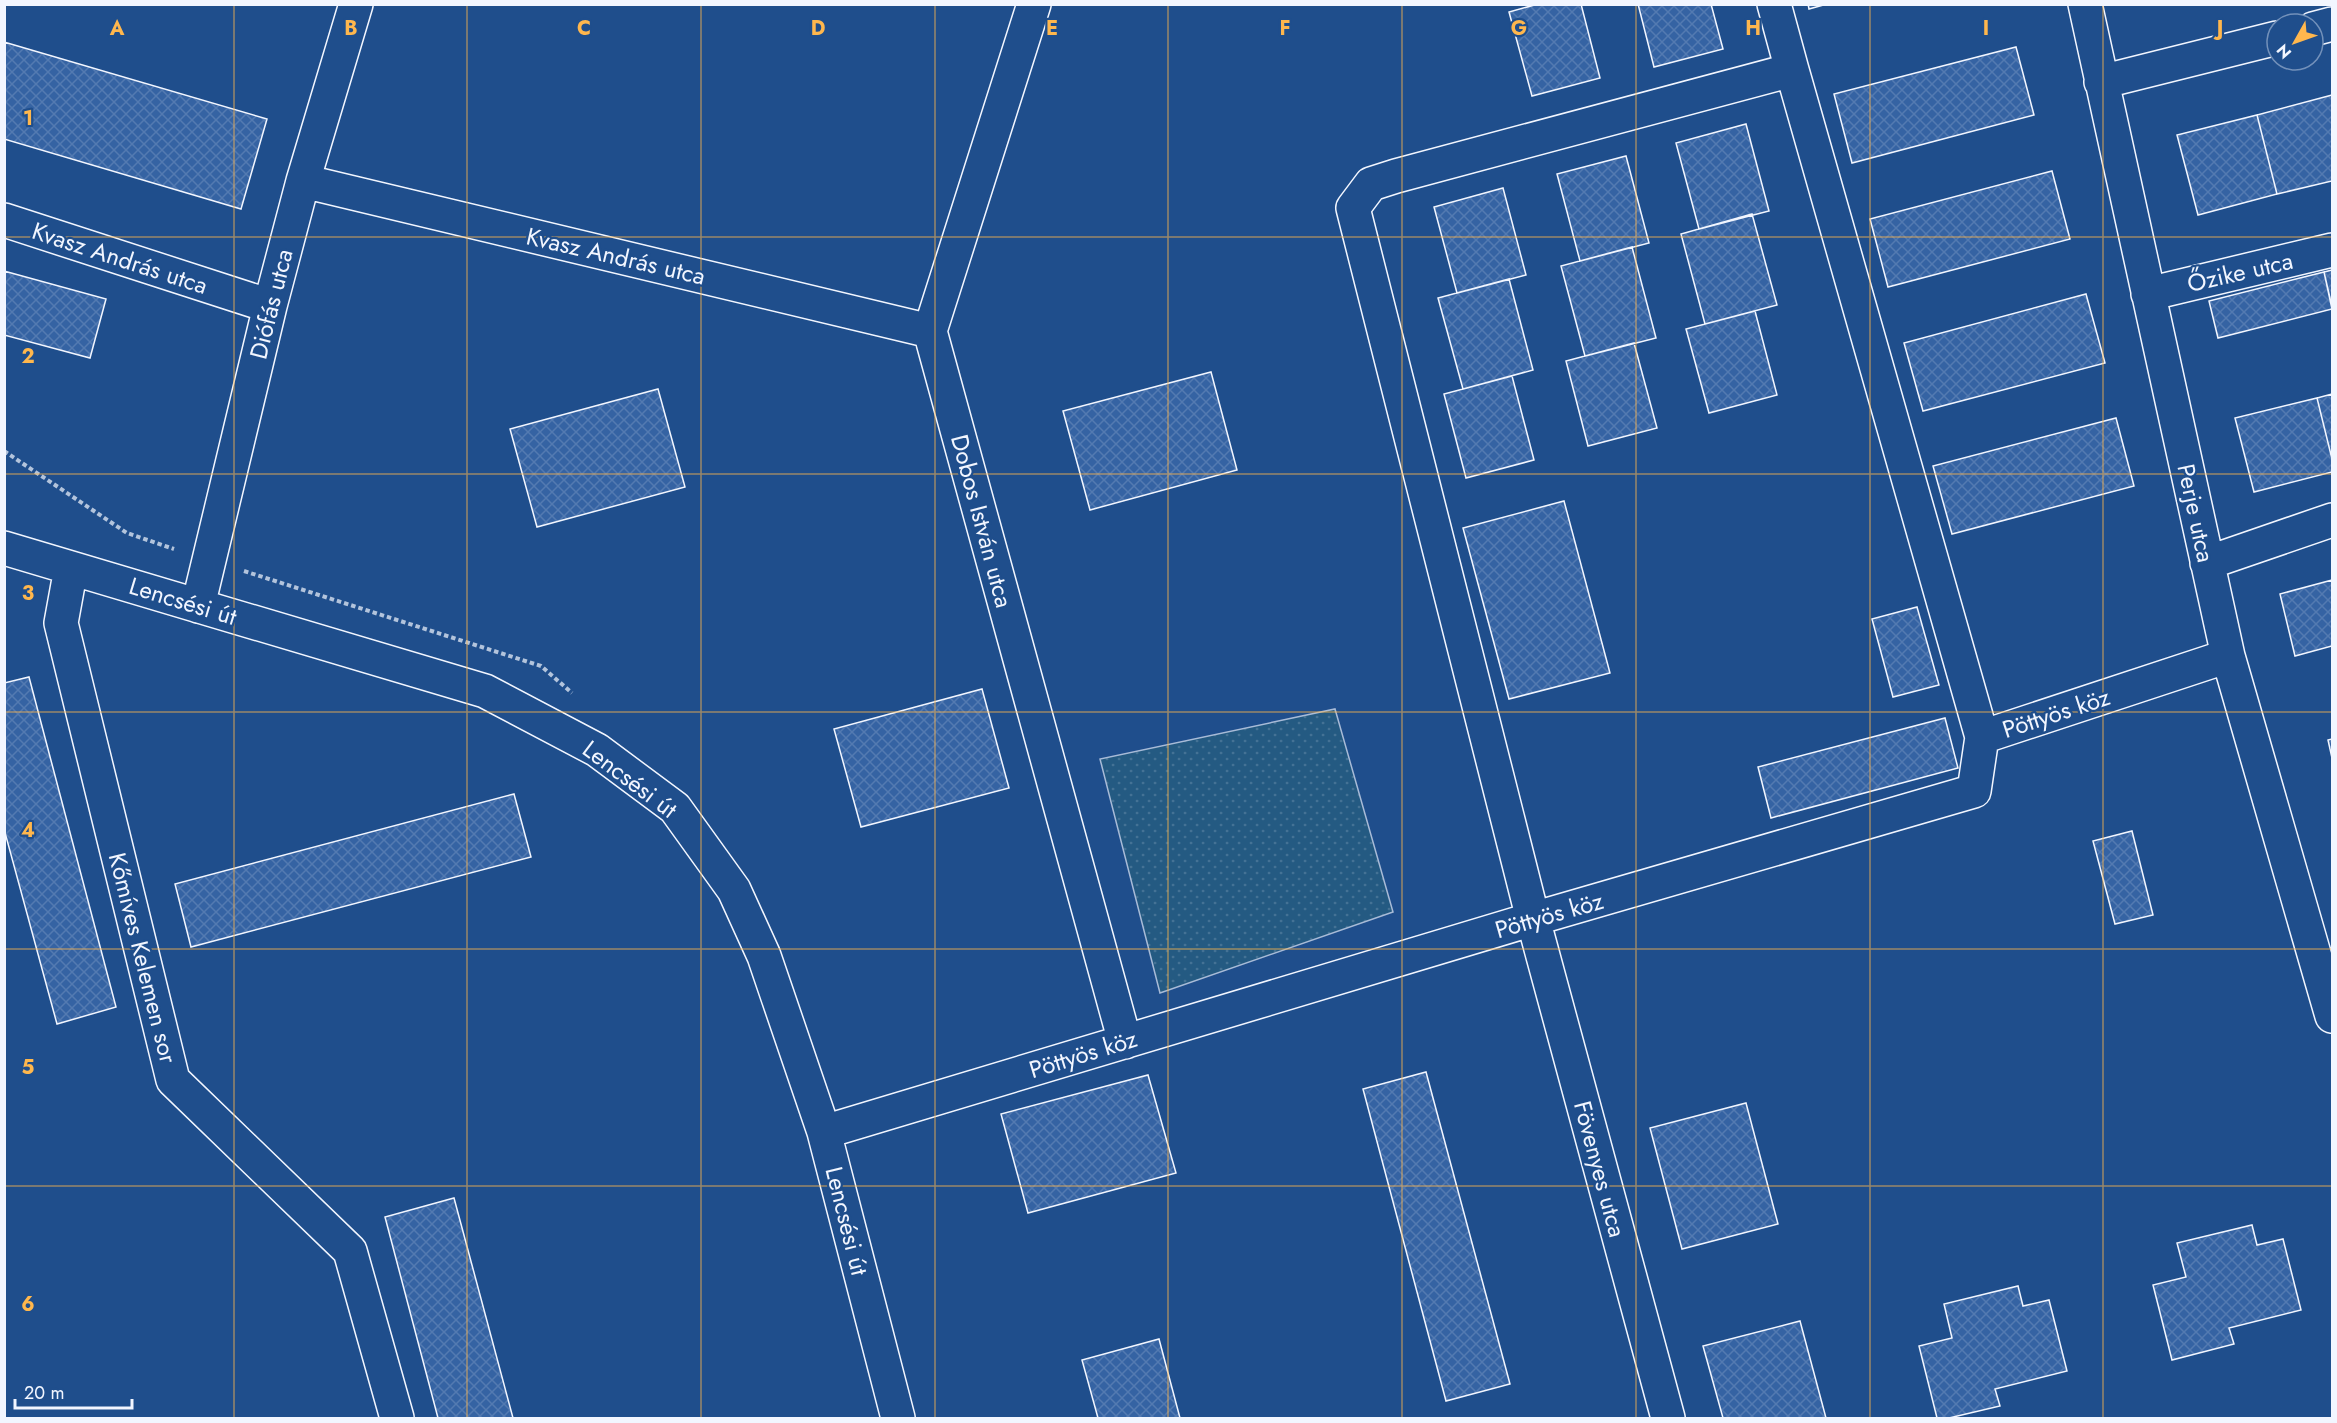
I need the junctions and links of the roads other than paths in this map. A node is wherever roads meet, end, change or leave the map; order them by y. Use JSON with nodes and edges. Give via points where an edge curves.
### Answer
{"nodes":[{"id":1,"x":356,"y":4,"type":"edge"},
{"id":2,"x":1034,"y":4,"type":"edge"},
{"id":3,"x":1774,"y":4,"type":"edge"},
{"id":4,"x":2085,"y":4,"type":"edge"},
{"id":5,"x":2265,"y":41,"type":"edge"},
{"id":6,"x":1792,"y":70,"type":"junction"},
{"id":7,"x":2102,"y":82,"type":"junction"},
{"id":8,"x":303,"y":181,"type":"junction"},
{"id":9,"x":4,"y":220,"type":"edge"},
{"id":10,"x":2332,"y":250,"type":"edge"},
{"id":11,"x":2148,"y":294,"type":"junction"},
{"id":12,"x":270,"y":306,"type":"junction"},
{"id":13,"x":930,"y":331,"type":"junction"},
{"id":14,"x":2332,"y":520,"type":"edge"},
{"id":15,"x":4,"y":548,"type":"edge"},
{"id":16,"x":2207,"y":563,"type":"junction"},
{"id":17,"x":71,"y":568,"type":"junction"},
{"id":18,"x":198,"y":606,"type":"junction"},
{"id":19,"x":2228,"y":656,"type":"junction"},
{"id":20,"x":1982,"y":737,"type":"junction"},
{"id":21,"x":1533,"y":919,"type":"junction"},
{"id":22,"x":2332,"y":1016,"type":"edge"},
{"id":23,"x":1125,"y":1041,"type":"junction"},
{"id":24,"x":824,"y":1131,"type":"junction"},
{"id":25,"x":397,"y":1419,"type":"edge"},
{"id":26,"x":898,"y":1419,"type":"edge"},
{"id":27,"x":1668,"y":1419,"type":"edge"}],
"edges":[{"from":1,"to":8,"type":"street","name":"Diófás utca"},
{"from":2,"to":13,"type":"street"},
{"from":3,"to":6,"type":"street"},
{"from":4,"to":7,"type":"street","name":"Perje utca"},
{"from":5,"to":7,"type":"street"},
{"from":6,"to":20,"type":"street"},
{"from":6,"to":21,"type":"street","name":"Fövenyes utca","via":[[1396,176],[1371,184],[1353,208]]},
{"from":7,"to":11,"type":"street","name":"Perje utca"},
{"from":8,"to":12,"type":"street","name":"Diófás utca"},
{"from":8,"to":13,"type":"street","name":"Kvasz András utca"},
{"from":9,"to":12,"type":"street","name":"Kvasz András utca"},
{"from":10,"to":11,"type":"street","name":"Őzike utca"},
{"from":11,"to":16,"type":"street","name":"Perje utca"},
{"from":12,"to":18,"type":"street","name":"Diófás utca"},
{"from":13,"to":23,"type":"street","name":"Dobos István utca"},
{"from":14,"to":16,"type":"street"},
{"from":15,"to":17,"type":"street","name":"Lencsési út"},
{"from":16,"to":19,"type":"street","name":"Perje utca"},
{"from":17,"to":18,"type":"street","name":"Lencsési út"},
{"from":17,"to":25,"type":"street","name":"Kőmíves Kelemen sor","via":[[61,623],[173,1080],[350,1251]]},
{"from":18,"to":24,"type":"street","name":"Lencsési út","via":[[485,691],[597,750],[675,808],[734,890],[756,937]]},
{"from":19,"to":20,"type":"street","name":"Pöttyös köz"},
{"from":19,"to":22,"type":"street","name":"Perje utca"},
{"from":20,"to":21,"type":"street","name":"Pöttyös köz","via":[[1974,791]]},
{"from":21,"to":23,"type":"street","name":"Pöttyös köz"},
{"from":21,"to":27,"type":"street","name":"Fövenyes utca"},
{"from":23,"to":24,"type":"street","name":"Pöttyös köz"},
{"from":24,"to":26,"type":"street","name":"Lencsési út"}]}
